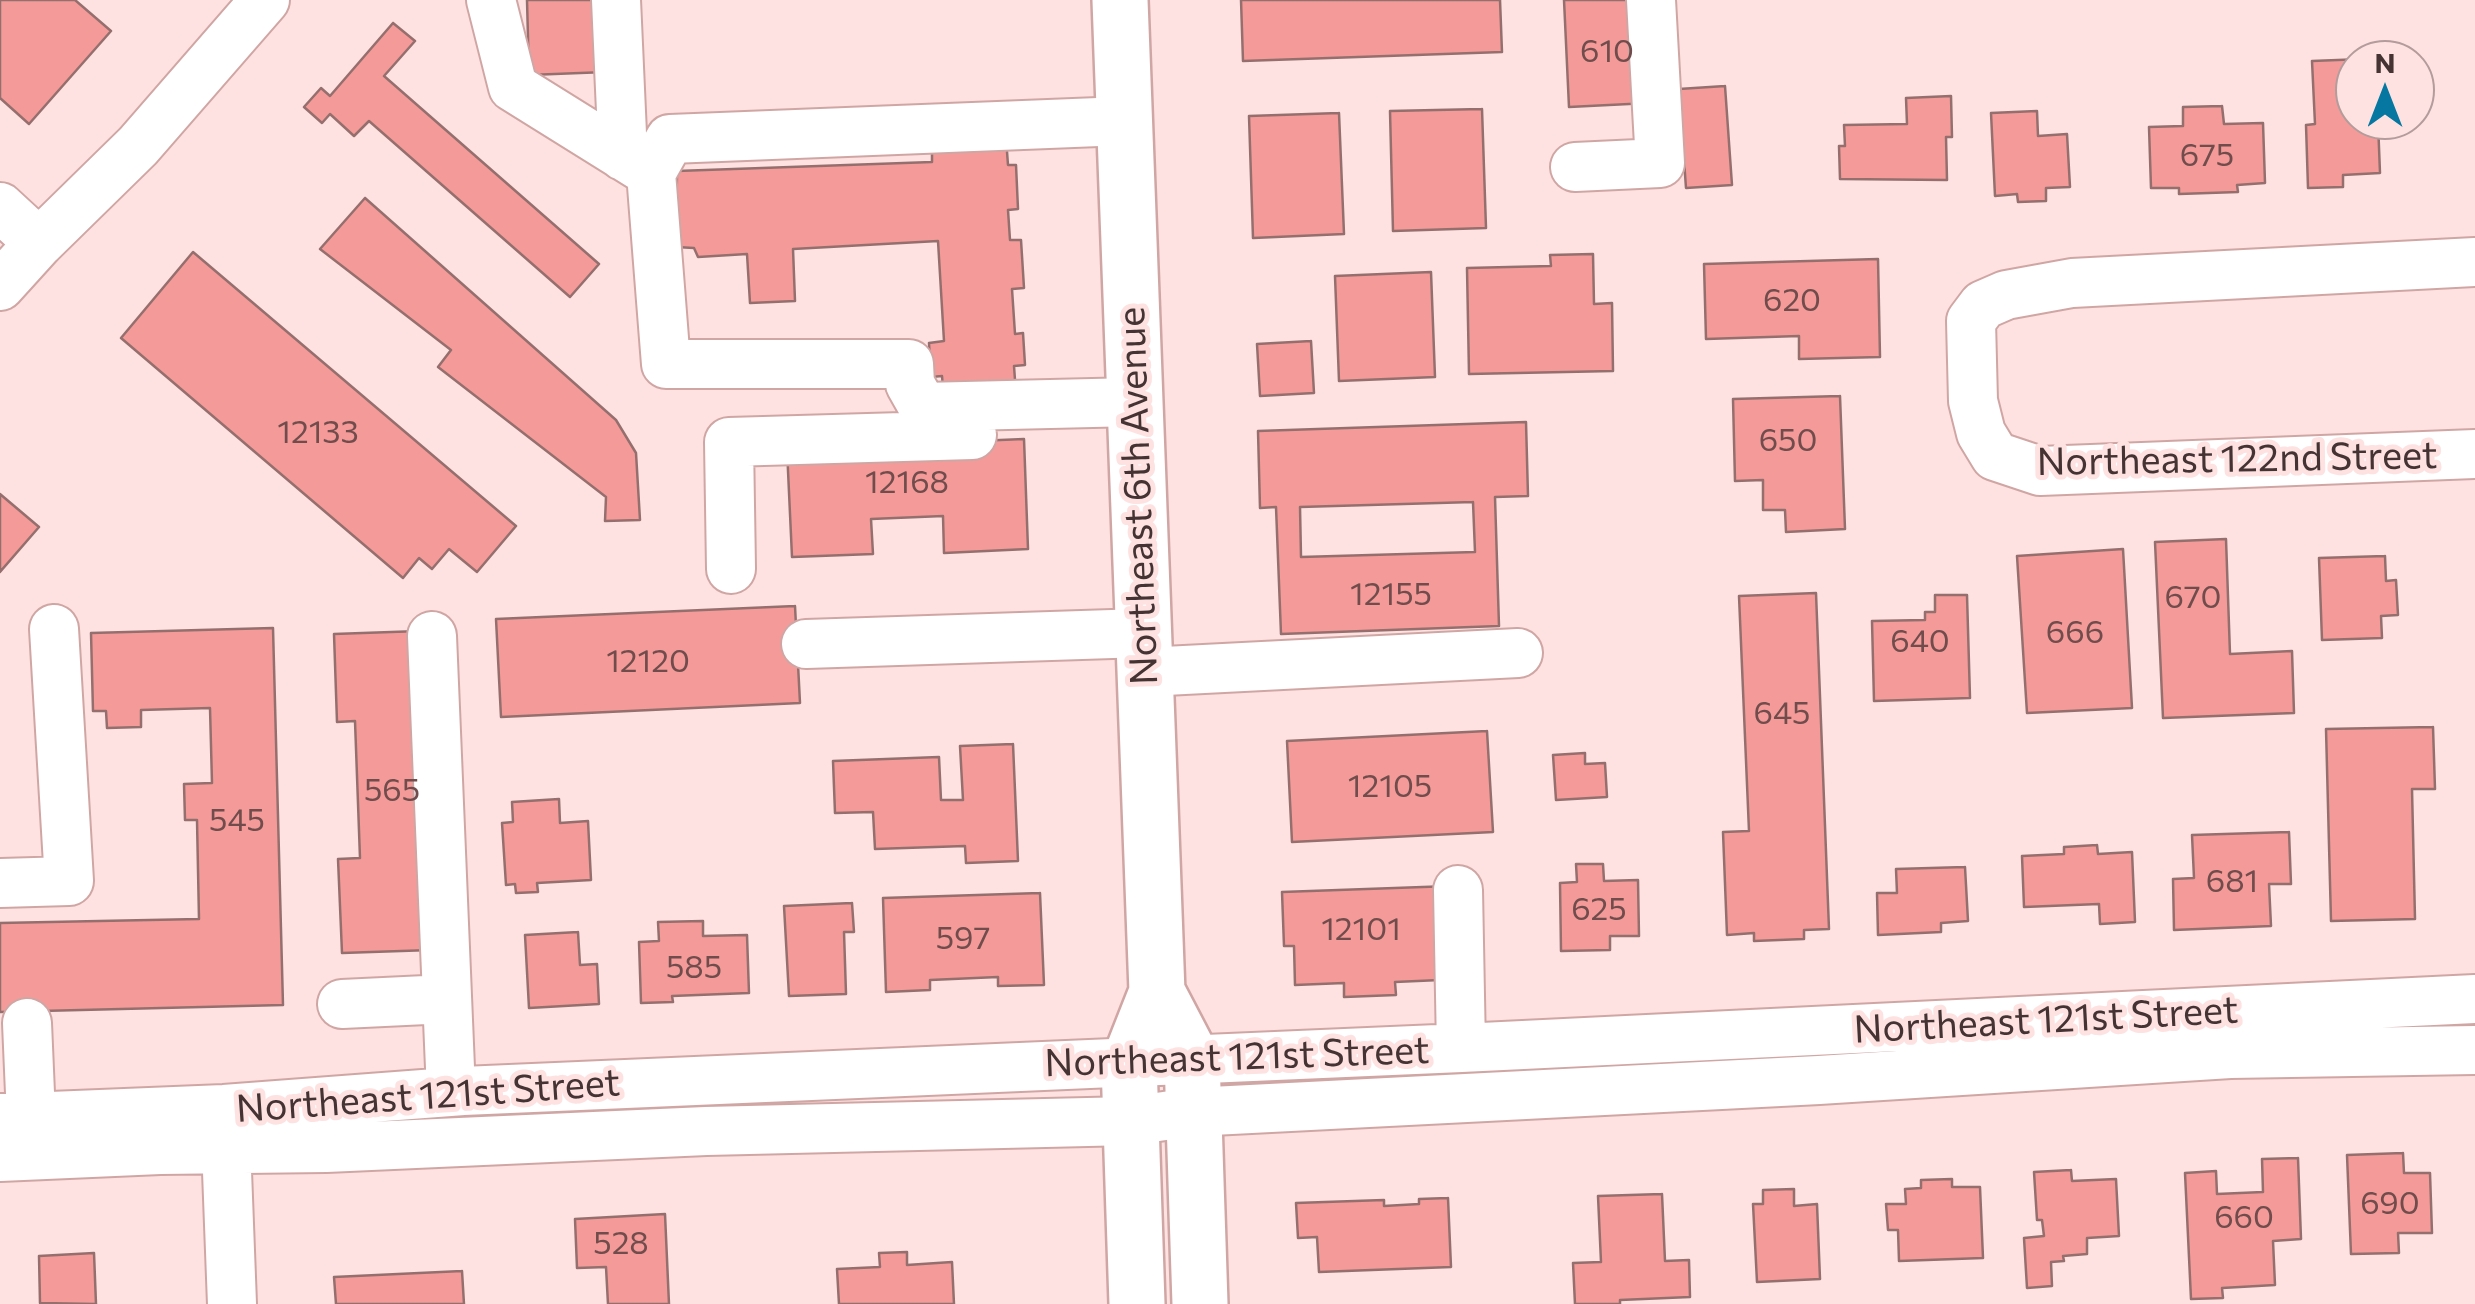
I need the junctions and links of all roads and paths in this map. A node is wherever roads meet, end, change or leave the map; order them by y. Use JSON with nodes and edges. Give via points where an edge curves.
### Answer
{"nodes":[{"id":1,"x":265,"y":0,"type":"edge"},
{"id":2,"x":491,"y":0,"type":"edge"},
{"id":3,"x":616,"y":0,"type":"edge"},
{"id":4,"x":1120,"y":0,"type":"edge"},
{"id":5,"x":1651,"y":0,"type":"edge"},
{"id":6,"x":1124,"y":122,"type":"junction"},
{"id":7,"x":637,"y":165,"type":"junction"},
{"id":8,"x":1575,"y":167,"type":"dead end"},
{"id":9,"x":0,"y":208,"type":"edge"},
{"id":10,"x":39,"y":242,"type":"junction"},
{"id":11,"x":2475,"y":262,"type":"edge"},
{"id":12,"x":0,"y":286,"type":"edge"},
{"id":13,"x":1135,"y":416,"type":"junction"},
{"id":14,"x":2475,"y":454,"type":"edge"},
{"id":15,"x":732,"y":570,"type":"dead end"},
{"id":16,"x":54,"y":629,"type":"dead end"},
{"id":17,"x":432,"y":636,"type":"dead end"},
{"id":18,"x":806,"y":644,"type":"dead end"},
{"id":19,"x":1144,"y":652,"type":"junction"},
{"id":20,"x":1518,"y":652,"type":"dead end"},
{"id":21,"x":0,"y":884,"type":"edge"},
{"id":22,"x":1458,"y":890,"type":"dead end"},
{"id":23,"x":1157,"y":992,"type":"junction"},
{"id":24,"x":2475,"y":999,"type":"edge"},
{"id":25,"x":446,"y":1000,"type":"junction"},
{"id":26,"x":342,"y":1004,"type":"dead end"},
{"id":27,"x":26,"y":1023,"type":"dead end"},
{"id":28,"x":1461,"y":1048,"type":"junction"},
{"id":29,"x":2475,"y":1050,"type":"edge"},
{"id":30,"x":1192,"y":1059,"type":"junction"},
{"id":31,"x":1128,"y":1062,"type":"junction"},
{"id":32,"x":450,"y":1092,"type":"junction"},
{"id":33,"x":1192,"y":1112,"type":"junction"},
{"id":34,"x":15,"y":1117,"type":"edge"},
{"id":35,"x":1130,"y":1120,"type":"junction"},
{"id":36,"x":225,"y":1129,"type":"junction"},
{"id":37,"x":0,"y":1157,"type":"edge"},
{"id":38,"x":232,"y":1304,"type":"edge"},
{"id":39,"x":1137,"y":1304,"type":"edge"},
{"id":40,"x":1200,"y":1304,"type":"edge"}],
"edges":[{"from":1,"to":10,"type":"street","via":[[138,146]]},
{"from":2,"to":7,"type":"street","via":[[513,87]]},
{"from":3,"to":7,"type":"street"},
{"from":4,"to":6,"type":"main road","name":"Northeast 6th Avenue"},
{"from":5,"to":8,"type":"street","via":[[1660,163]]},
{"from":6,"to":7,"type":"street","via":[[670,139]]},
{"from":6,"to":13,"type":"main road","name":"Northeast 6th Avenue"},
{"from":7,"to":13,"type":"street","via":[[666,364],[909,364],[910,384],[923,408]]},
{"from":9,"to":10,"type":"street"},
{"from":10,"to":12,"type":"street"},
{"from":11,"to":14,"type":"street","name":"Northeast 122nd Street","via":[[2072,283],[2006,295],[1983,305],[1971,320],[1973,401],[1981,433],[1995,456],[2040,470]]},
{"from":13,"to":15,"type":"street","via":[[729,442]]},
{"from":13,"to":19,"type":"main road","name":"Northeast 6th Avenue"},
{"from":16,"to":21,"type":"street","via":[[69,881]]},
{"from":17,"to":25,"type":"street"},
{"from":18,"to":19,"type":"street"},
{"from":19,"to":20,"type":"street"},
{"from":19,"to":23,"type":"main road","name":"Northeast 6th Avenue"},
{"from":22,"to":28,"type":"street"},
{"from":23,"to":30,"type":"main road","name":"Northeast 6th Avenue"},
{"from":23,"to":31,"type":"main road","name":"Northeast 6th Avenue"},
{"from":24,"to":28,"type":"street","name":"Northeast 121st Street"},
{"from":25,"to":26,"type":"street"},
{"from":25,"to":32,"type":"street"},
{"from":27,"to":34,"type":"street"},
{"from":28,"to":30,"type":"street","name":"Northeast 121st Street"},
{"from":29,"to":33,"type":"street","name":"Northeast 121st Street","via":[[2230,1054]]},
{"from":30,"to":31,"type":"street","name":"Northeast 121st Street"},
{"from":30,"to":33,"type":"main road","name":"Northeast 6th Avenue"},
{"from":31,"to":32,"type":"street","name":"Northeast 121st Street"},
{"from":31,"to":35,"type":"main road","name":"Northeast 6th Avenue"},
{"from":32,"to":36,"type":"street","name":"Northeast 121st Street","via":[[305,1104]]},
{"from":33,"to":35,"type":"street","name":"Northeast 121st Street"},
{"from":33,"to":40,"type":"main road","name":"Northeast 6th Avenue"},
{"from":34,"to":36,"type":"street","name":"Northeast 121st Street"},
{"from":35,"to":36,"type":"street","name":"Northeast 121st Street","via":[[326,1148]]},
{"from":35,"to":39,"type":"main road","name":"Northeast 6th Avenue"},
{"from":36,"to":37,"type":"street","name":"Northeast 121st Street"},
{"from":36,"to":38,"type":"street"}]}
